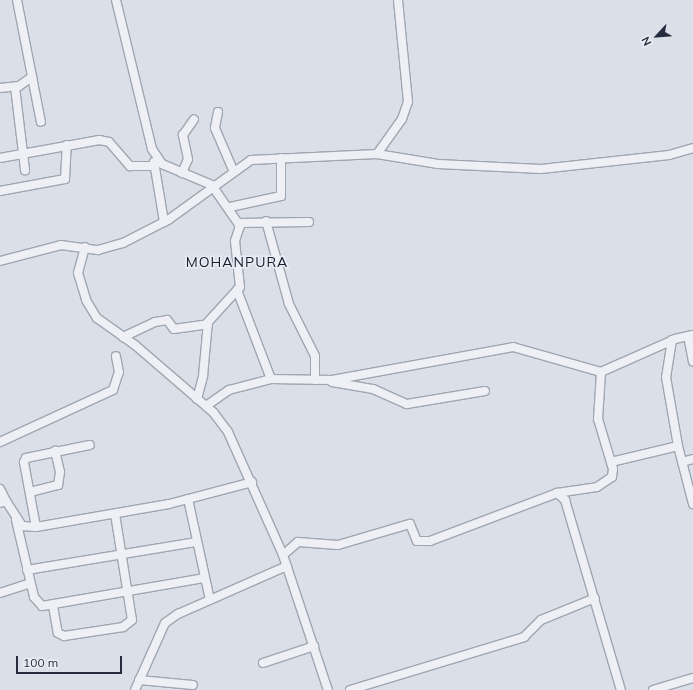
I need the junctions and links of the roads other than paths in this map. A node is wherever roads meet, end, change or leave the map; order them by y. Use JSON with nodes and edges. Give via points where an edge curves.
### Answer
{"nodes":[{"id":1,"x":17,"y":0,"type":"edge"},
{"id":2,"x":116,"y":0,"type":"edge"},
{"id":3,"x":398,"y":0,"type":"edge"},
{"id":4,"x":32,"y":77,"type":"junction"},
{"id":5,"x":0,"y":86,"type":"edge"},
{"id":6,"x":15,"y":87,"type":"junction"},
{"id":7,"x":218,"y":112,"type":"dead end"},
{"id":8,"x":194,"y":119,"type":"dead end"},
{"id":9,"x":41,"y":122,"type":"dead end"},
{"id":10,"x":67,"y":144,"type":"junction"},
{"id":11,"x":693,"y":148,"type":"edge"},
{"id":12,"x":152,"y":149,"type":"junction"},
{"id":13,"x":22,"y":152,"type":"junction"},
{"id":14,"x":377,"y":154,"type":"junction"},
{"id":15,"x":0,"y":158,"type":"edge"},
{"id":16,"x":281,"y":158,"type":"junction"},
{"id":17,"x":154,"y":166,"type":"junction"},
{"id":18,"x":25,"y":170,"type":"dead end"},
{"id":19,"x":233,"y":170,"type":"junction"},
{"id":20,"x":182,"y":172,"type":"junction"},
{"id":21,"x":213,"y":187,"type":"junction"},
{"id":22,"x":0,"y":191,"type":"edge"},
{"id":23,"x":230,"y":207,"type":"junction"},
{"id":24,"x":266,"y":221,"type":"junction"},
{"id":25,"x":164,"y":222,"type":"junction"},
{"id":26,"x":309,"y":222,"type":"dead end"},
{"id":27,"x":239,"y":223,"type":"junction"},
{"id":28,"x":85,"y":247,"type":"junction"},
{"id":29,"x":0,"y":261,"type":"edge"},
{"id":30,"x":237,"y":290,"type":"junction"},
{"id":31,"x":208,"y":324,"type":"junction"},
{"id":32,"x":691,"y":336,"type":"edge"},
{"id":33,"x":123,"y":337,"type":"junction"},
{"id":34,"x":672,"y":340,"type":"junction"},
{"id":35,"x":116,"y":356,"type":"dead end"},
{"id":36,"x":693,"y":362,"type":"edge"},
{"id":37,"x":601,"y":372,"type":"junction"},
{"id":38,"x":271,"y":379,"type":"junction"},
{"id":39,"x":319,"y":380,"type":"junction"},
{"id":40,"x":485,"y":391,"type":"dead end"},
{"id":41,"x":198,"y":399,"type":"junction"},
{"id":42,"x":206,"y":406,"type":"junction"},
{"id":43,"x":0,"y":442,"type":"edge"},
{"id":44,"x":90,"y":445,"type":"dead end"},
{"id":45,"x":678,"y":446,"type":"junction"},
{"id":46,"x":55,"y":451,"type":"junction"},
{"id":47,"x":693,"y":459,"type":"edge"},
{"id":48,"x":611,"y":462,"type":"junction"},
{"id":49,"x":682,"y":462,"type":"junction"},
{"id":50,"x":252,"y":482,"type":"junction"},
{"id":51,"x":0,"y":489,"type":"edge"},
{"id":52,"x":30,"y":492,"type":"junction"},
{"id":53,"x":557,"y":493,"type":"junction"},
{"id":54,"x":188,"y":499,"type":"junction"},
{"id":55,"x":3,"y":502,"type":"edge"},
{"id":56,"x":693,"y":504,"type":"edge"},
{"id":57,"x":115,"y":514,"type":"junction"},
{"id":58,"x":16,"y":520,"type":"junction"},
{"id":59,"x":36,"y":527,"type":"junction"},
{"id":60,"x":197,"y":542,"type":"junction"},
{"id":61,"x":121,"y":553,"type":"junction"},
{"id":62,"x":283,"y":555,"type":"junction"},
{"id":63,"x":287,"y":566,"type":"junction"},
{"id":64,"x":27,"y":570,"type":"junction"},
{"id":65,"x":204,"y":578,"type":"junction"},
{"id":66,"x":30,"y":583,"type":"junction"},
{"id":67,"x":0,"y":592,"type":"edge"},
{"id":68,"x":129,"y":592,"type":"junction"},
{"id":69,"x":595,"y":598,"type":"junction"},
{"id":70,"x":210,"y":600,"type":"junction"},
{"id":71,"x":53,"y":606,"type":"junction"},
{"id":72,"x":314,"y":646,"type":"junction"},
{"id":73,"x":263,"y":663,"type":"dead end"},
{"id":74,"x":693,"y":678,"type":"edge"},
{"id":75,"x":139,"y":680,"type":"junction"},
{"id":76,"x":193,"y":685,"type":"dead end"},
{"id":77,"x":135,"y":690,"type":"edge"},
{"id":78,"x":328,"y":690,"type":"edge"},
{"id":79,"x":350,"y":690,"type":"edge"},
{"id":80,"x":621,"y":690,"type":"edge"},
{"id":81,"x":653,"y":690,"type":"edge"}],
"edges":[{"from":1,"to":4,"type":"street"},
{"from":2,"to":12,"type":"street"},
{"from":3,"to":14,"type":"street","via":[[408,102],[402,119]]},
{"from":4,"to":6,"type":"street"},
{"from":4,"to":9,"type":"street"},
{"from":5,"to":6,"type":"street"},
{"from":6,"to":13,"type":"street"},
{"from":7,"to":19,"type":"street","via":[[215,128]]},
{"from":8,"to":20,"type":"street","via":[[183,135],[188,159]]},
{"from":10,"to":13,"type":"street"},
{"from":10,"to":17,"type":"street","via":[[109,142],[130,166]]},
{"from":10,"to":22,"type":"street","via":[[65,179]]},
{"from":11,"to":14,"type":"street","via":[[670,154],[541,169],[438,164]]},
{"from":12,"to":17,"type":"street"},
{"from":12,"to":20,"type":"street","via":[[162,164]]},
{"from":13,"to":15,"type":"street"},
{"from":13,"to":18,"type":"street"},
{"from":14,"to":16,"type":"street"},
{"from":16,"to":19,"type":"street","via":[[251,160]]},
{"from":16,"to":23,"type":"street","via":[[281,196]]},
{"from":17,"to":25,"type":"street"},
{"from":19,"to":21,"type":"street"},
{"from":20,"to":21,"type":"street"},
{"from":21,"to":23,"type":"street"},
{"from":21,"to":25,"type":"street"},
{"from":23,"to":27,"type":"street"},
{"from":24,"to":26,"type":"street"},
{"from":24,"to":27,"type":"street"},
{"from":24,"to":39,"type":"street","via":[[289,304],[315,356]]},
{"from":25,"to":28,"type":"street","via":[[106,249]]},
{"from":27,"to":30,"type":"street","via":[[235,240],[240,287]]},
{"from":28,"to":29,"type":"street","via":[[61,245]]},
{"from":28,"to":33,"type":"street","via":[[78,273],[86,300],[97,318]]},
{"from":30,"to":31,"type":"street"},
{"from":30,"to":38,"type":"street","via":[[242,309]]},
{"from":31,"to":33,"type":"street","via":[[174,329],[167,320],[155,322]]},
{"from":31,"to":41,"type":"street"},
{"from":32,"to":34,"type":"street"},
{"from":32,"to":36,"type":"street"},
{"from":33,"to":41,"type":"street"},
{"from":34,"to":37,"type":"street"},
{"from":34,"to":45,"type":"street","via":[[666,377]]},
{"from":35,"to":43,"type":"street","via":[[119,372],[113,390]]},
{"from":37,"to":39,"type":"street","via":[[513,347]]},
{"from":37,"to":48,"type":"street","via":[[598,419]]},
{"from":38,"to":39,"type":"street"},
{"from":38,"to":42,"type":"street","via":[[229,390]]},
{"from":39,"to":40,"type":"street","via":[[373,389],[407,404]]},
{"from":41,"to":42,"type":"street"},
{"from":42,"to":50,"type":"street","via":[[228,432]]},
{"from":44,"to":46,"type":"street"},
{"from":45,"to":48,"type":"street"},
{"from":45,"to":49,"type":"street"},
{"from":46,"to":52,"type":"street","via":[[60,472],[58,485]]},
{"from":46,"to":52,"type":"street","via":[[26,458],[24,462]]},
{"from":47,"to":49,"type":"street"},
{"from":48,"to":53,"type":"street","via":[[612,477],[605,484]]},
{"from":49,"to":56,"type":"street"},
{"from":50,"to":54,"type":"street"},
{"from":50,"to":62,"type":"street"},
{"from":51,"to":55,"type":"street"},
{"from":52,"to":59,"type":"street"},
{"from":53,"to":62,"type":"street","via":[[430,541],[417,541],[410,524],[338,545],[298,542]]},
{"from":53,"to":69,"type":"street","via":[[565,500]]},
{"from":54,"to":57,"type":"street"},
{"from":54,"to":60,"type":"street"},
{"from":55,"to":58,"type":"street"},
{"from":57,"to":59,"type":"street"},
{"from":57,"to":61,"type":"street"},
{"from":58,"to":59,"type":"street","via":[[22,526]]},
{"from":58,"to":64,"type":"street"},
{"from":60,"to":61,"type":"street"},
{"from":60,"to":65,"type":"street"},
{"from":61,"to":64,"type":"street"},
{"from":61,"to":68,"type":"street"},
{"from":62,"to":63,"type":"street"},
{"from":63,"to":70,"type":"street"},
{"from":63,"to":72,"type":"street"},
{"from":64,"to":66,"type":"street"},
{"from":65,"to":68,"type":"street"},
{"from":65,"to":70,"type":"street"},
{"from":66,"to":67,"type":"street"},
{"from":66,"to":71,"type":"street","via":[[38,602]]},
{"from":68,"to":71,"type":"street"},
{"from":68,"to":71,"type":"street","via":[[132,620],[123,627],[64,636],[58,633]]},
{"from":69,"to":79,"type":"street","via":[[540,620],[524,637]]},
{"from":69,"to":80,"type":"street"},
{"from":70,"to":75,"type":"street","via":[[178,614],[165,623]]},
{"from":72,"to":73,"type":"street"},
{"from":72,"to":78,"type":"street"},
{"from":74,"to":81,"type":"street"},
{"from":75,"to":76,"type":"street"},
{"from":75,"to":77,"type":"street"}]}
